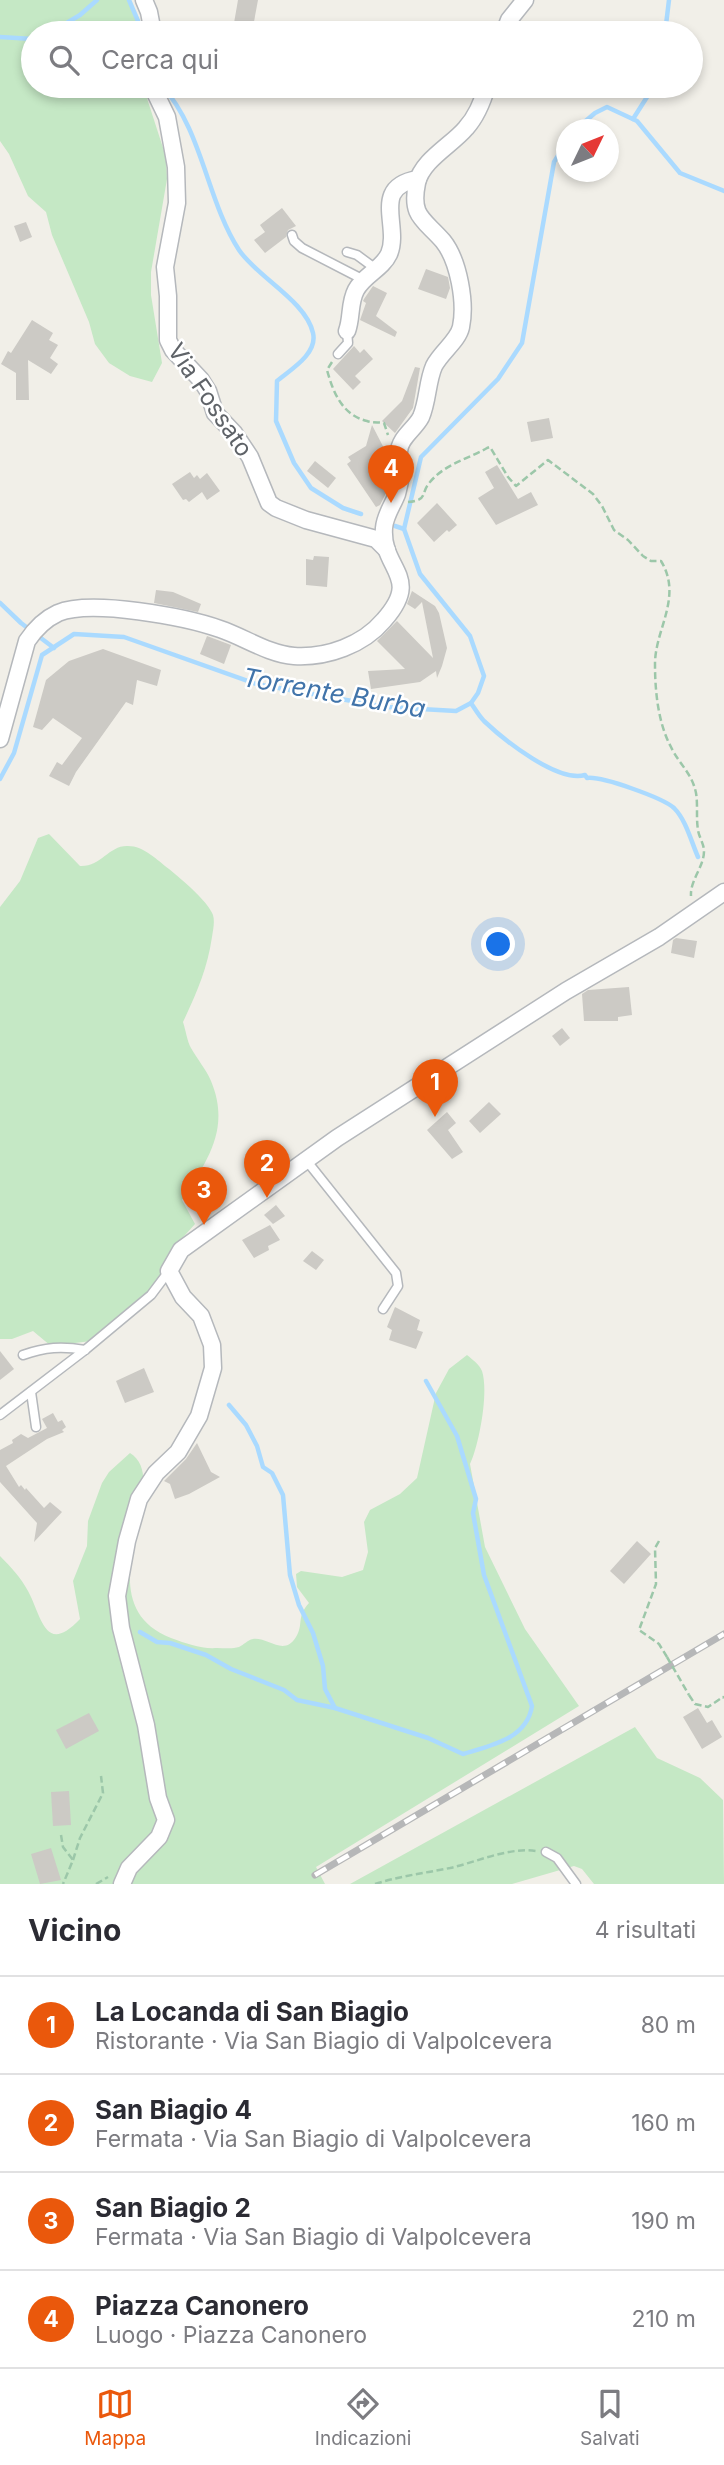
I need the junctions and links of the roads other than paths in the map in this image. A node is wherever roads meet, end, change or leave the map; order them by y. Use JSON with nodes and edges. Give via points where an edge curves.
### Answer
{"nodes":[{"id":1,"x":144,"y":0,"type":"edge"},
{"id":2,"x":525,"y":0,"type":"edge"},
{"id":3,"x":151,"y":21,"type":"edge"},
{"id":4,"x":509,"y":21,"type":"edge"},
{"id":5,"x":158,"y":98,"type":"edge"},
{"id":6,"x":481,"y":98,"type":"edge"},
{"id":7,"x":418,"y":180,"type":"junction"},
{"id":8,"x":292,"y":236,"type":"dead end"},
{"id":9,"x":346,"y":252,"type":"dead end"},
{"id":10,"x":370,"y":275,"type":"junction"},
{"id":11,"x":351,"y":330,"type":"joint"},
{"id":12,"x":338,"y":354,"type":"road end"},
{"id":13,"x":388,"y":553,"type":"junction"},
{"id":14,"x":0,"y":739,"type":"edge"},
{"id":15,"x":724,"y":892,"type":"edge"},
{"id":16,"x":306,"y":1160,"type":"junction"},
{"id":17,"x":169,"y":1271,"type":"junction"},
{"id":18,"x":383,"y":1308,"type":"dead end"},
{"id":19,"x":85,"y":1350,"type":"junction"},
{"id":20,"x":23,"y":1355,"type":"dead end"},
{"id":21,"x":31,"y":1392,"type":"junction"},
{"id":22,"x":0,"y":1415,"type":"edge"},
{"id":23,"x":36,"y":1427,"type":"dead end"},
{"id":24,"x":546,"y":1852,"type":"road end"},
{"id":25,"x":122,"y":1884,"type":"edge"},
{"id":26,"x":576,"y":1884,"type":"edge"}],
"edges":[{"from":1,"to":3,"type":"street"},
{"from":2,"to":4,"type":"street"},
{"from":5,"to":13,"type":"street","name":"Via Fossato","via":[[167,117],[176,167],[177,203],[165,267],[168,340],[173,350],[201,380],[215,413],[250,457],[269,503],[306,520],[376,539]]},
{"from":6,"to":7,"type":"street","via":[[468,127]]},
{"from":7,"to":10,"type":"street","via":[[399,186],[390,197],[390,252]]},
{"from":7,"to":13,"type":"street","via":[[415,202],[421,221],[444,243],[457,268],[461,330],[440,354],[420,418],[401,443],[402,472],[384,528]]},
{"from":8,"to":10,"type":"lane","via":[[302,248]]},
{"from":9,"to":10,"type":"lane","via":[[357,255]]},
{"from":10,"to":11,"type":"street","via":[[356,289],[350,308]]},
{"from":11,"to":12,"type":"lane","via":[[348,343]]},
{"from":13,"to":14,"type":"street","via":[[402,584],[401,597],[373,632],[328,653],[293,656],[220,629],[133,610],[59,613],[27,641]]},
{"from":15,"to":16,"type":"street"},
{"from":16,"to":17,"type":"street","via":[[181,1250]]},
{"from":16,"to":18,"type":"lane","via":[[396,1273],[398,1286]]},
{"from":17,"to":19,"type":"lane","via":[[151,1295]]},
{"from":17,"to":25,"type":"street","via":[[201,1317],[212,1345],[213,1368],[199,1416],[178,1452],[156,1473],[139,1499],[117,1596],[166,1819],[159,1837],[129,1868]]},
{"from":19,"to":20,"type":"lane","via":[[54,1347]]},
{"from":19,"to":21,"type":"lane"},
{"from":21,"to":22,"type":"lane"},
{"from":21,"to":23,"type":"lane"},
{"from":24,"to":26,"type":"lane","via":[[557,1858]]}]}
